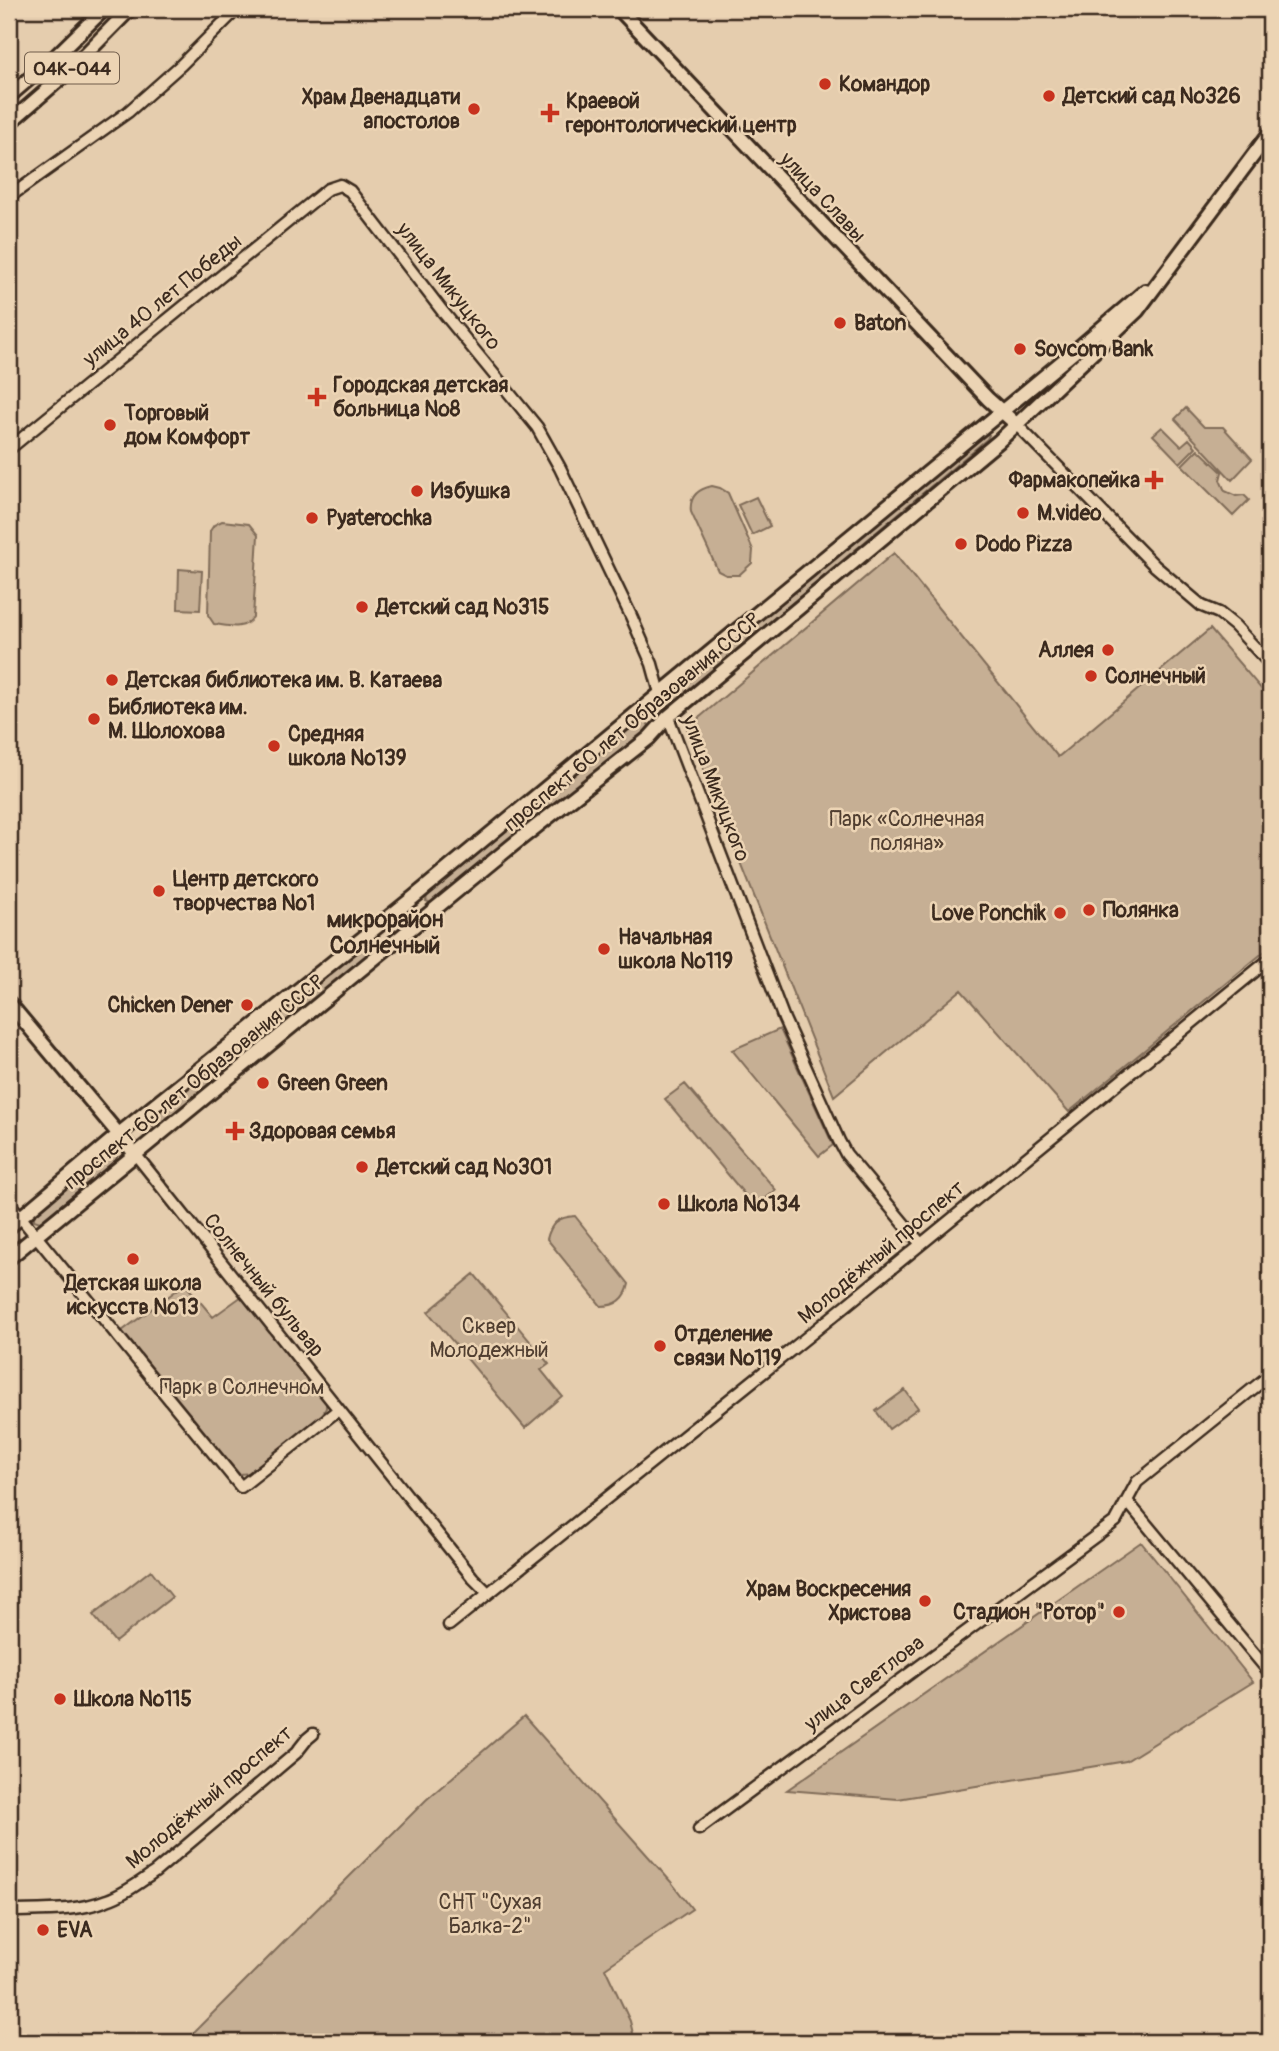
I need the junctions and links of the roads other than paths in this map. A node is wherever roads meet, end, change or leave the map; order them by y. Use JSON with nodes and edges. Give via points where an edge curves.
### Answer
{"nodes":[{"id":1,"x":104,"y":9,"type":"edge"},
{"id":2,"x":130,"y":9,"type":"edge"},
{"id":3,"x":237,"y":9,"type":"edge"},
{"id":4,"x":619,"y":9,"type":"edge"},
{"id":5,"x":9,"y":96,"type":"edge"},
{"id":6,"x":9,"y":123,"type":"edge"},
{"id":7,"x":1270,"y":133,"type":"edge"},
{"id":8,"x":340,"y":185,"type":"joint"},
{"id":9,"x":9,"y":197,"type":"edge"},
{"id":10,"x":1163,"y":274,"type":"junction"},
{"id":11,"x":1001,"y":411,"type":"junction"},
{"id":12,"x":1016,"y":424,"type":"junction"},
{"id":13,"x":9,"y":449,"type":"edge"},
{"id":14,"x":1270,"y":664,"type":"edge"},
{"id":15,"x":660,"y":693,"type":"junction"},
{"id":16,"x":668,"y":717,"type":"junction"},
{"id":17,"x":414,"y":897,"type":"junction"},
{"id":18,"x":427,"y":915,"type":"junction"},
{"id":19,"x":1270,"y":959,"type":"edge"},
{"id":20,"x":9,"y":1003,"type":"edge"},
{"id":21,"x":119,"y":1134,"type":"junction"},
{"id":22,"x":136,"y":1155,"type":"junction"},
{"id":23,"x":9,"y":1203,"type":"edge"},
{"id":24,"x":20,"y":1218,"type":"junction"},
{"id":25,"x":9,"y":1227,"type":"edge"},
{"id":26,"x":36,"y":1236,"type":"junction"},
{"id":27,"x":920,"y":1243,"type":"junction"},
{"id":28,"x":9,"y":1258,"type":"edge"},
{"id":29,"x":1270,"y":1375,"type":"edge"},
{"id":30,"x":338,"y":1410,"type":"junction"},
{"id":31,"x":1127,"y":1502,"type":"junction"},
{"id":32,"x":488,"y":1593,"type":"junction"},
{"id":33,"x":449,"y":1625,"type":"dead end"},
{"id":34,"x":1270,"y":1673,"type":"edge"},
{"id":35,"x":313,"y":1734,"type":"dead end"},
{"id":36,"x":699,"y":1829,"type":"dead end"},
{"id":37,"x":9,"y":1911,"type":"edge"}],
"edges":[{"from":1,"to":5,"type":"main road","number":"04К-044"},
{"from":2,"to":6,"type":"main road","number":"04К-044"},
{"from":3,"to":9,"type":"street","via":[[128,112]]},
{"from":4,"to":11,"type":"main road","name":"улица Славы"},
{"from":7,"to":10,"type":"main road","name":"проспект 60 лет Образования СССР"},
{"from":8,"to":13,"type":"street","name":"улица 40 лет Победы","via":[[328,189]]},
{"from":8,"to":15,"type":"street","name":"улица Микуцкого","via":[[350,191],[537,427],[631,616]]},
{"from":10,"to":11,"type":"main road","name":"проспект 60 лет Образования СССР"},
{"from":10,"to":12,"type":"main road","name":"проспект 60 лет Образования СССР","via":[[1137,311]]},
{"from":11,"to":12,"type":"main road","name":"улица Славы"},
{"from":11,"to":15,"type":"main road","name":"проспект 60 лет Образования СССР"},
{"from":12,"to":14,"type":"street","via":[[1146,558],[1202,606],[1236,625]]},
{"from":12,"to":16,"type":"main road","name":"проспект 60 лет Образования СССР"},
{"from":15,"to":16,"type":"main road","name":"улица Микуцкого"},
{"from":15,"to":17,"type":"main road","name":"проспект 60 лет Образования СССР"},
{"from":16,"to":18,"type":"main road","name":"проспект 60 лет Образования СССР","via":[[649,738]]},
{"from":16,"to":27,"type":"street","name":"улица Микуцкого","via":[[784,1018],[839,1141]]},
{"from":17,"to":18,"type":"main road"},
{"from":17,"to":21,"type":"main road","name":"проспект 60 лет Образования СССР"},
{"from":18,"to":22,"type":"main road","name":"проспект 60 лет Образования СССР"},
{"from":19,"to":27,"type":"street","name":"Молодёжный проспект"},
{"from":20,"to":21,"type":"main road","name":"Солнечный бульвар"},
{"from":21,"to":22,"type":"main road","name":"Солнечный бульвар"},
{"from":21,"to":24,"type":"main road","name":"проспект 60 лет Образования СССР"},
{"from":22,"to":26,"type":"main road","name":"проспект 60 лет Образования СССР"},
{"from":22,"to":30,"type":"street","name":"Солнечный бульвар"},
{"from":23,"to":24,"type":"street"},
{"from":24,"to":25,"type":"main road","name":"проспект 60 лет Образования СССР"},
{"from":24,"to":26,"type":"street"},
{"from":26,"to":28,"type":"main road","name":"проспект 60 лет Образования СССР"},
{"from":26,"to":30,"type":"street","via":[[241,1487]]},
{"from":27,"to":32,"type":"street","name":"Молодёжный проспект"},
{"from":29,"to":31,"type":"street","name":"улица Светлова","via":[[1137,1482]]},
{"from":30,"to":32,"type":"street","name":"Солнечный бульвар"},
{"from":31,"to":34,"type":"street"},
{"from":31,"to":36,"type":"street","name":"улица Светлова","via":[[1116,1521]]},
{"from":32,"to":33,"type":"street","name":"Молодёжный проспект"},
{"from":35,"to":37,"type":"street","name":"Молодёжный проспект","via":[[276,1770],[130,1889],[92,1905]]}]}
